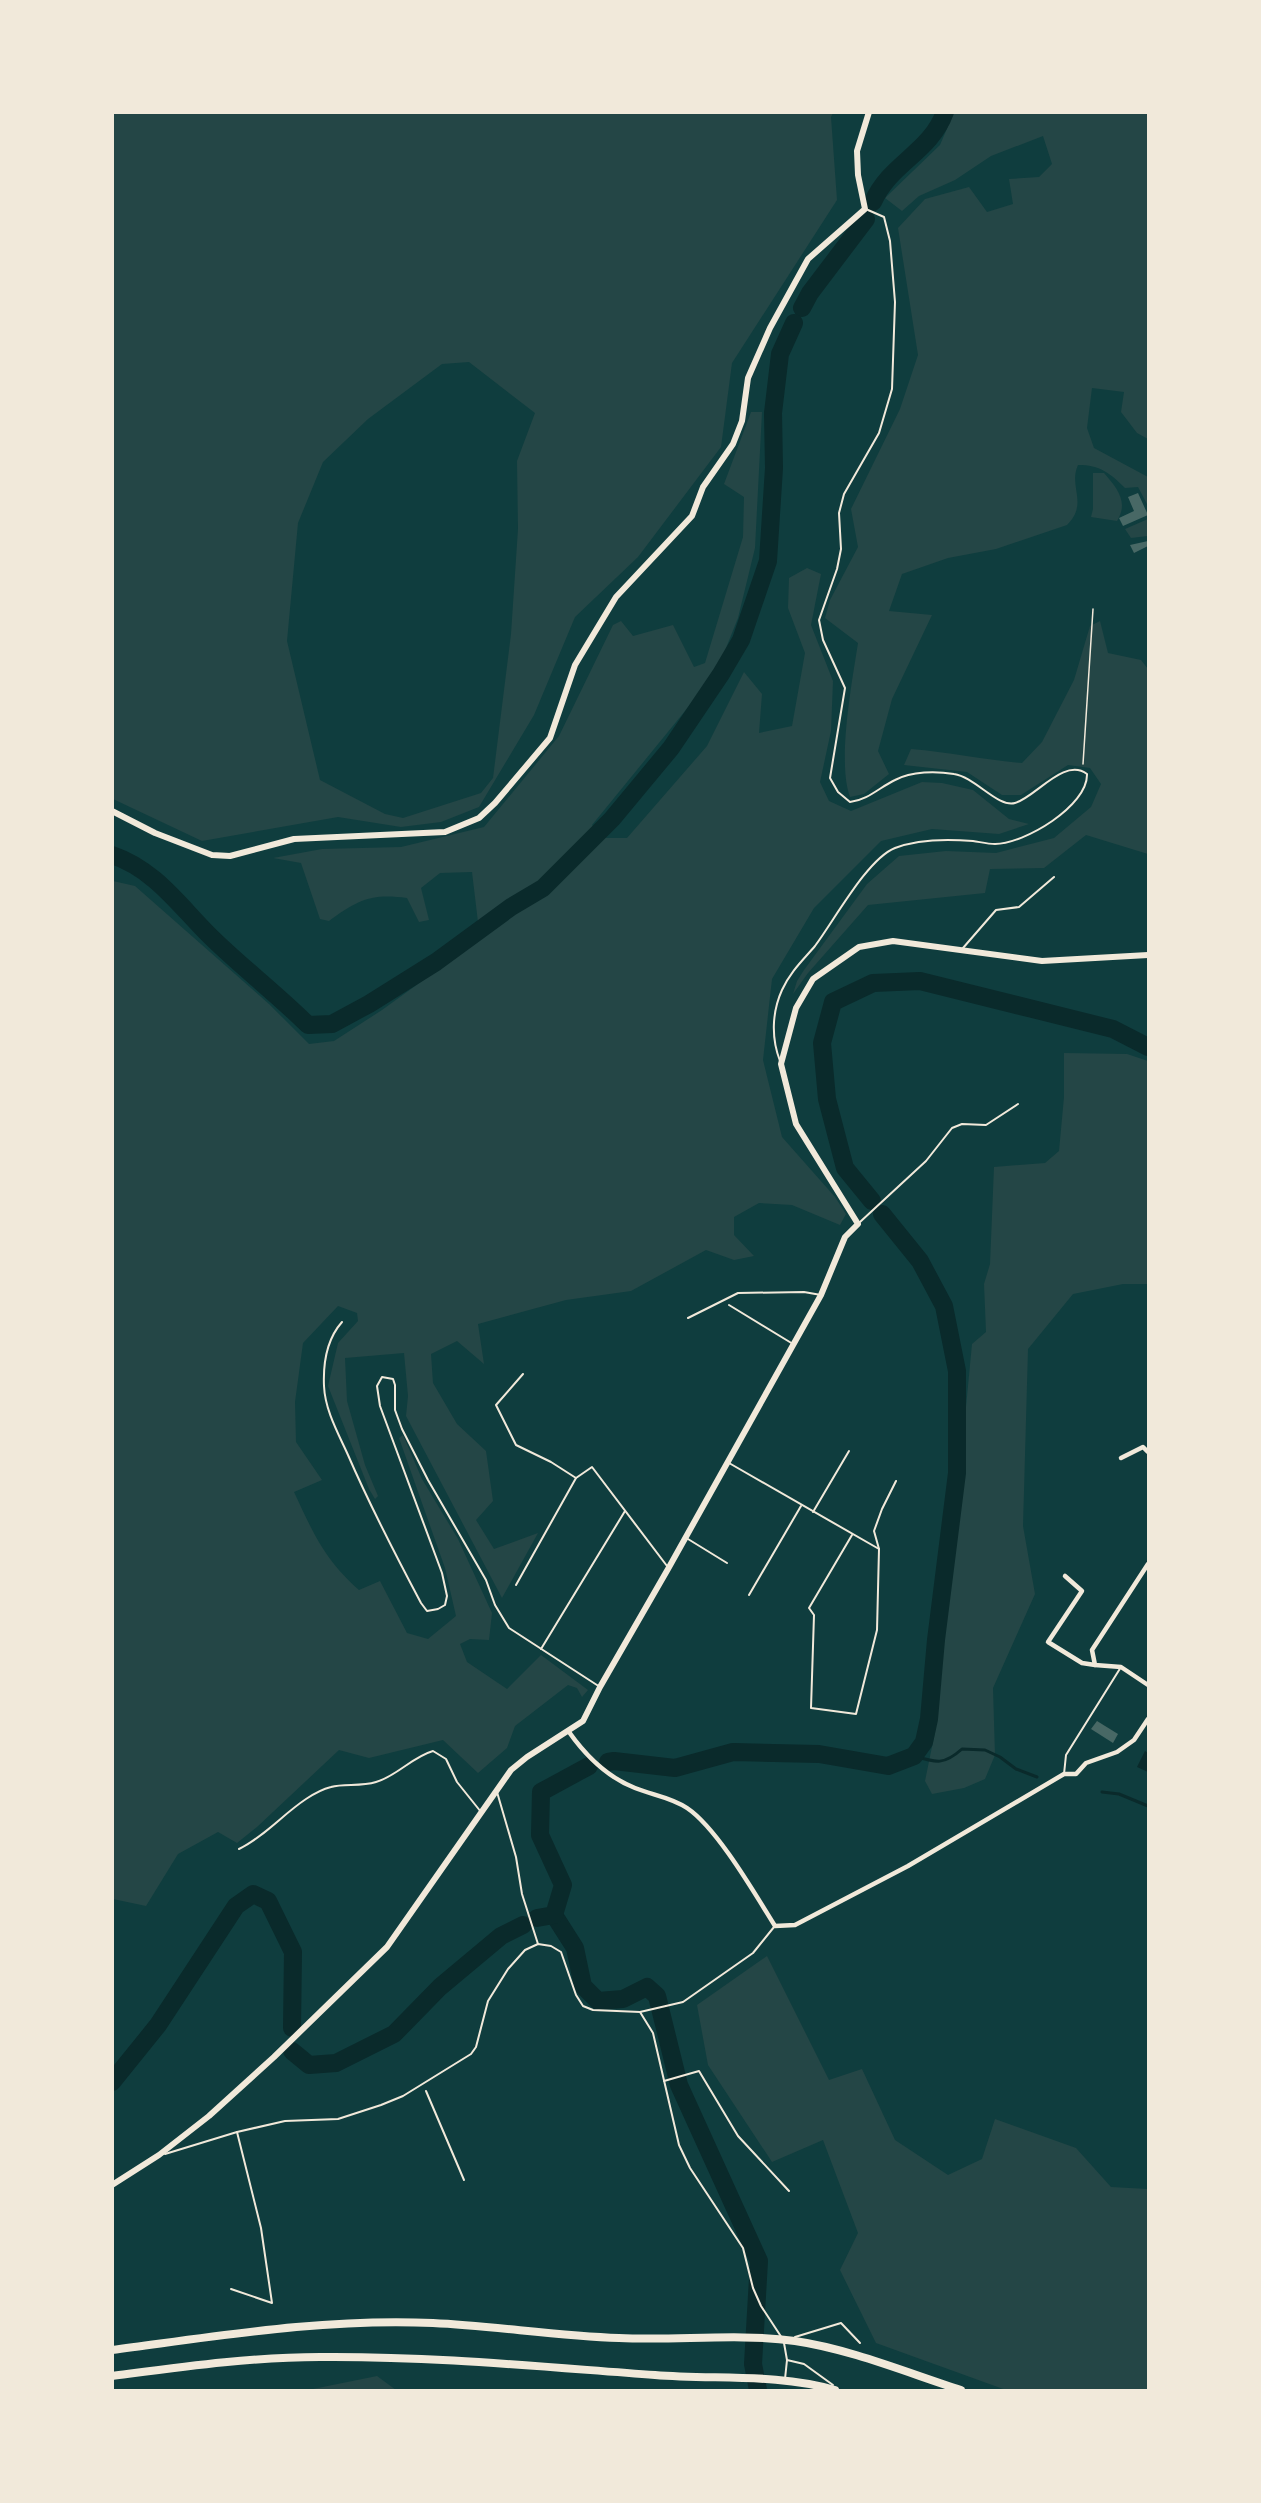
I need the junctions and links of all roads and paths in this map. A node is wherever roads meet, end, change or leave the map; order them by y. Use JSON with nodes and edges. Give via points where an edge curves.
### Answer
{"nodes":[{"id":1,"x":869,"y":112,"type":"edge"},
{"id":2,"x":865,"y":209,"type":"junction"},
{"id":3,"x":1093,"y":609,"type":"dead end"},
{"id":4,"x":1083,"y":771,"type":"junction"},
{"id":5,"x":112,"y":811,"type":"edge"},
{"id":6,"x":1054,"y":878,"type":"dead end"},
{"id":7,"x":961,"y":950,"type":"junction"},
{"id":8,"x":1149,"y":955,"type":"edge"},
{"id":9,"x":781,"y":1064,"type":"junction"},
{"id":10,"x":1018,"y":1104,"type":"dead end"},
{"id":11,"x":858,"y":1224,"type":"junction"},
{"id":12,"x":821,"y":1295,"type":"junction"},
{"id":13,"x":729,"y":1305,"type":"dead end"},
{"id":14,"x":688,"y":1318,"type":"dead end"},
{"id":15,"x":342,"y":1322,"type":"dead end"},
{"id":16,"x":793,"y":1344,"type":"junction"},
{"id":17,"x":523,"y":1374,"type":"dead end"},
{"id":18,"x":849,"y":1451,"type":"dead end"},
{"id":19,"x":1149,"y":1452,"type":"edge"},
{"id":20,"x":1121,"y":1458,"type":"dead end"},
{"id":21,"x":726,"y":1462,"type":"junction"},
{"id":22,"x":576,"y":1478,"type":"junction"},
{"id":23,"x":896,"y":1481,"type":"dead end"},
{"id":24,"x":801,"y":1506,"type":"junction"},
{"id":25,"x":625,"y":1511,"type":"junction"},
{"id":26,"x":813,"y":1512,"type":"junction"},
{"id":27,"x":852,"y":1535,"type":"junction"},
{"id":28,"x":686,"y":1537,"type":"junction"},
{"id":29,"x":879,"y":1549,"type":"junction"},
{"id":30,"x":727,"y":1563,"type":"dead end"},
{"id":31,"x":1149,"y":1564,"type":"edge"},
{"id":32,"x":668,"y":1569,"type":"junction"},
{"id":33,"x":1065,"y":1576,"type":"dead end"},
{"id":34,"x":516,"y":1585,"type":"dead end"},
{"id":35,"x":749,"y":1595,"type":"dead end"},
{"id":36,"x":541,"y":1650,"type":"junction"},
{"id":37,"x":1095,"y":1665,"type":"junction"},
{"id":38,"x":1121,"y":1667,"type":"junction"},
{"id":39,"x":1149,"y":1685,"type":"edge"},
{"id":40,"x":600,"y":1687,"type":"junction"},
{"id":41,"x":1149,"y":1719,"type":"edge"},
{"id":42,"x":569,"y":1732,"type":"junction"},
{"id":43,"x":1064,"y":1774,"type":"junction"},
{"id":44,"x":496,"y":1789,"type":"junction"},
{"id":45,"x":481,"y":1812,"type":"junction"},
{"id":46,"x":239,"y":1848,"type":"dead end"},
{"id":47,"x":776,"y":1926,"type":"junction"},
{"id":48,"x":538,"y":1944,"type":"junction"},
{"id":49,"x":640,"y":2012,"type":"junction"},
{"id":50,"x":664,"y":2081,"type":"junction"},
{"id":51,"x":426,"y":2091,"type":"dead end"},
{"id":52,"x":237,"y":2132,"type":"junction"},
{"id":53,"x":159,"y":2155,"type":"junction"},
{"id":54,"x":464,"y":2180,"type":"dead end"},
{"id":55,"x":112,"y":2185,"type":"edge"},
{"id":56,"x":789,"y":2191,"type":"dead end"},
{"id":57,"x":231,"y":2289,"type":"dead end"},
{"id":58,"x":784,"y":2341,"type":"junction"},
{"id":59,"x":860,"y":2343,"type":"dead end"},
{"id":60,"x":112,"y":2350,"type":"edge"},
{"id":61,"x":786,"y":2360,"type":"junction"},
{"id":62,"x":112,"y":2376,"type":"edge"},
{"id":63,"x":784,"y":2382,"type":"dead end"},
{"id":64,"x":835,"y":2391,"type":"edge"},
{"id":65,"x":842,"y":2391,"type":"edge"},
{"id":66,"x":961,"y":2391,"type":"edge"}],
"edges":[{"from":1,"to":2,"type":"street","via":[[856,151]]},
{"from":2,"to":4,"type":"lane","via":[[884,217],[890,241],[895,302],[892,389],[879,433],[844,494],[839,513],[842,549],[819,620],[823,640],[845,688],[830,778],[850,802],[911,775],[957,774],[1001,803],[1013,804],[1065,772]]},
{"from":2,"to":5,"type":"street","via":[[808,259],[748,378],[742,421],[733,444],[703,487],[692,516],[616,597],[575,665],[550,738],[479,818],[445,832],[294,839],[230,856],[212,855]]},
{"from":3,"to":4,"type":"path"},
{"from":4,"to":9,"type":"lane","via":[[1087,780],[1075,803],[1015,841],[917,842],[882,856],[782,990],[773,1021]]},
{"from":6,"to":7,"type":"lane","via":[[1020,907],[996,910]]},
{"from":7,"to":8,"type":"street","via":[[1042,961]]},
{"from":7,"to":9,"type":"street","via":[[893,941],[859,947],[813,979],[796,1008]]},
{"from":9,"to":11,"type":"street","via":[[796,1124]]},
{"from":10,"to":11,"type":"lane","via":[[986,1125],[962,1124],[952,1128],[926,1161]]},
{"from":11,"to":12,"type":"street","via":[[844,1237]]},
{"from":12,"to":14,"type":"lane","via":[[738,1293]]},
{"from":12,"to":16,"type":"street"},
{"from":13,"to":16,"type":"lane"},
{"from":15,"to":36,"type":"lane","via":[[333,1333],[324,1363],[330,1414],[378,1522],[421,1603],[427,1611],[438,1609],[445,1605],[447,1596],[380,1406],[377,1386],[382,1377],[393,1379],[395,1410],[402,1429],[486,1580],[495,1605],[509,1628]]},
{"from":16,"to":21,"type":"street"},
{"from":17,"to":22,"type":"lane","via":[[496,1406],[516,1445]]},
{"from":18,"to":26,"type":"lane"},
{"from":19,"to":20,"type":"street","via":[[1143,1447]]},
{"from":21,"to":24,"type":"lane"},
{"from":21,"to":28,"type":"street"},
{"from":22,"to":25,"type":"lane","via":[[592,1467]]},
{"from":22,"to":34,"type":"lane"},
{"from":23,"to":29,"type":"lane","via":[[874,1531]]},
{"from":24,"to":26,"type":"lane"},
{"from":24,"to":35,"type":"lane"},
{"from":25,"to":32,"type":"lane"},
{"from":25,"to":36,"type":"lane"},
{"from":26,"to":27,"type":"lane"},
{"from":27,"to":29,"type":"lane"},
{"from":27,"to":29,"type":"lane","via":[[809,1608],[814,1615],[811,1708],[856,1714],[877,1630]]},
{"from":28,"to":30,"type":"lane"},
{"from":28,"to":32,"type":"street"},
{"from":31,"to":37,"type":"street","via":[[1092,1650]]},
{"from":32,"to":40,"type":"street"},
{"from":33,"to":37,"type":"street","via":[[1082,1591],[1048,1642],[1082,1662]]},
{"from":36,"to":40,"type":"lane"},
{"from":37,"to":38,"type":"street"},
{"from":38,"to":39,"type":"street"},
{"from":38,"to":43,"type":"lane","via":[[1066,1755]]},
{"from":40,"to":42,"type":"street","via":[[583,1721]]},
{"from":41,"to":43,"type":"street","via":[[1134,1740],[1117,1752],[1086,1763],[1077,1774]]},
{"from":42,"to":44,"type":"street","via":[[527,1757]]},
{"from":42,"to":47,"type":"street","via":[[609,1775],[689,1809],[722,1846]]},
{"from":43,"to":47,"type":"street","via":[[898,1872],[795,1925]]},
{"from":44,"to":45,"type":"street"},
{"from":44,"to":48,"type":"lane"},
{"from":45,"to":46,"type":"lane","via":[[457,1782],[446,1759],[433,1751],[377,1782],[357,1787],[331,1786],[306,1799],[256,1840]]},
{"from":45,"to":53,"type":"street","via":[[387,1947],[274,2057]]},
{"from":47,"to":49,"type":"lane","via":[[753,1953],[682,2002]]},
{"from":48,"to":49,"type":"lane","via":[[561,1952],[583,2006]]},
{"from":48,"to":52,"type":"lane","via":[[525,1950],[508,1969],[488,2001],[471,2054],[403,2096],[338,2119],[285,2121]]},
{"from":49,"to":50,"type":"lane","via":[[653,2033]]},
{"from":50,"to":56,"type":"lane","via":[[699,2071],[738,2136]]},
{"from":50,"to":58,"type":"lane","via":[[679,2145],[743,2248],[753,2288]]},
{"from":51,"to":54,"type":"lane"},
{"from":52,"to":53,"type":"lane"},
{"from":52,"to":57,"type":"lane","via":[[261,2228],[272,2303]]},
{"from":53,"to":55,"type":"street"},
{"from":58,"to":59,"type":"lane","via":[[841,2323]]},
{"from":58,"to":61,"type":"lane"},
{"from":60,"to":66,"type":"highway","via":[[326,2324],[432,2323],[618,2338],[764,2338],[832,2349]]},
{"from":61,"to":63,"type":"lane"},
{"from":61,"to":65,"type":"lane","via":[[804,2364]]},
{"from":62,"to":64,"type":"highway","via":[[317,2356],[432,2358],[663,2376],[788,2381]]}]}
